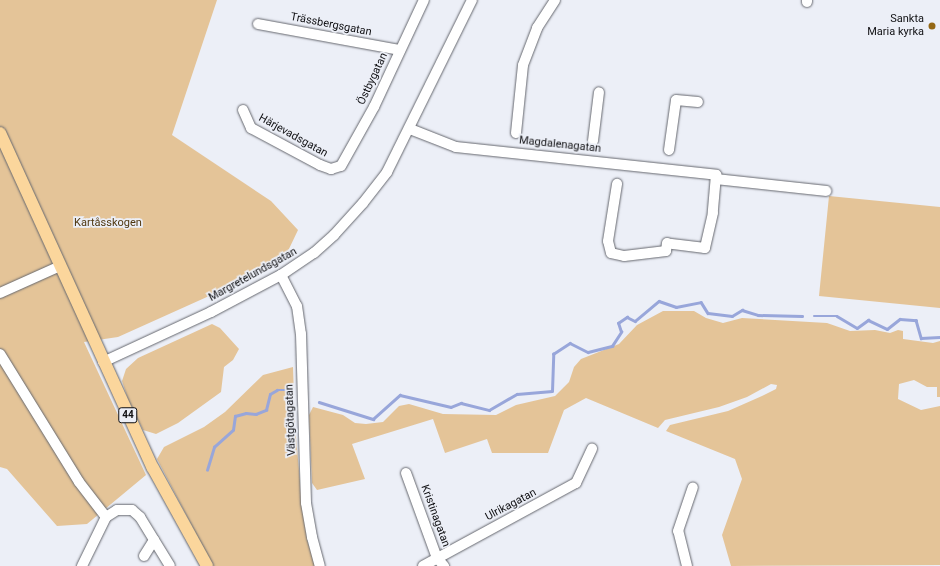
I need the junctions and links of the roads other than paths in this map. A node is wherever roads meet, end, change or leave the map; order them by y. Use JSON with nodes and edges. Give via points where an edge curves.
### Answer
{"nodes":[{"id":1,"x":424,"y":0,"type":"edge"},
{"id":2,"x":472,"y":0,"type":"edge"},
{"id":3,"x":555,"y":0,"type":"edge"},
{"id":4,"x":258,"y":24,"type":"dead end"},
{"id":5,"x":400,"y":50,"type":"junction"},
{"id":6,"x":599,"y":92,"type":"dead end"},
{"id":7,"x":698,"y":102,"type":"dead end"},
{"id":8,"x":243,"y":110,"type":"dead end"},
{"id":9,"x":410,"y":129,"type":"junction"},
{"id":10,"x":0,"y":133,"type":"edge"},
{"id":11,"x":516,"y":133,"type":"dead end"},
{"id":12,"x":593,"y":141,"type":"dead end"},
{"id":13,"x":669,"y":150,"type":"dead end"},
{"id":14,"x":341,"y":166,"type":"joint"},
{"id":15,"x":713,"y":177,"type":"junction"},
{"id":16,"x":617,"y":184,"type":"dead end"},
{"id":17,"x":826,"y":191,"type":"dead end"},
{"id":18,"x":60,"y":266,"type":"junction"},
{"id":19,"x":282,"y":275,"type":"junction"},
{"id":20,"x":0,"y":293,"type":"edge"},
{"id":21,"x":0,"y":354,"type":"edge"},
{"id":22,"x":103,"y":362,"type":"junction"},
{"id":23,"x":592,"y":449,"type":"dead end"},
{"id":24,"x":406,"y":473,"type":"dead end"},
{"id":25,"x":693,"y":487,"type":"dead end"},
{"id":26,"x":106,"y":517,"type":"junction"},
{"id":27,"x":154,"y":540,"type":"junction"},
{"id":28,"x":144,"y":556,"type":"dead end"},
{"id":29,"x":438,"y":558,"type":"junction"},
{"id":30,"x":82,"y":566,"type":"edge"},
{"id":31,"x":170,"y":566,"type":"edge"},
{"id":32,"x":207,"y":566,"type":"edge"},
{"id":33,"x":320,"y":566,"type":"edge"},
{"id":34,"x":423,"y":566,"type":"edge"},
{"id":35,"x":444,"y":566,"type":"edge"},
{"id":36,"x":687,"y":566,"type":"edge"}],
"edges":[{"from":1,"to":5,"type":"street","name":"Östbygatan"},
{"from":2,"to":9,"type":"street","name":"Margretelundsgatan"},
{"from":3,"to":11,"type":"street","via":[[537,28],[523,65]]},
{"from":4,"to":5,"type":"street","name":"Trässbergsgatan"},
{"from":5,"to":14,"type":"street","name":"Östbygatan","via":[[374,107]]},
{"from":6,"to":12,"type":"street"},
{"from":7,"to":13,"type":"street","via":[[676,100]]},
{"from":8,"to":14,"type":"street","name":"Härjevadsgatan","via":[[251,128],[320,165],[332,169]]},
{"from":9,"to":15,"type":"street","name":"Magdalenagatan","via":[[456,147]]},
{"from":9,"to":19,"type":"street","name":"Margretelundsgatan","via":[[387,172],[363,203],[314,253]]},
{"from":10,"to":18,"type":"main road","number":"44"},
{"from":15,"to":16,"type":"street","via":[[713,213],[705,248],[667,243],[666,251],[624,256],[611,253],[608,241]]},
{"from":15,"to":17,"type":"street","name":"Magdalenagatan"},
{"from":18,"to":20,"type":"street"},
{"from":18,"to":22,"type":"main road","number":"44"},
{"from":19,"to":22,"type":"street","name":"Margretelundsgatan","via":[[212,312]]},
{"from":19,"to":33,"type":"street","name":"Västgötagatan","via":[[297,306],[301,334],[306,503]]},
{"from":21,"to":26,"type":"street","via":[[79,482]]},
{"from":22,"to":32,"type":"main road","number":"44","via":[[153,468]]},
{"from":23,"to":29,"type":"street","name":"Ulrikagatan","via":[[576,483]]},
{"from":24,"to":29,"type":"street","name":"Kristinagatan"},
{"from":25,"to":36,"type":"street","via":[[678,531]]},
{"from":26,"to":27,"type":"street","via":[[117,510],[132,510],[140,517]]},
{"from":26,"to":30,"type":"street"},
{"from":27,"to":28,"type":"street"},
{"from":27,"to":31,"type":"street"},
{"from":29,"to":34,"type":"street","name":"Ulrikagatan"},
{"from":29,"to":35,"type":"street","name":"Kristinagatan"}]}
